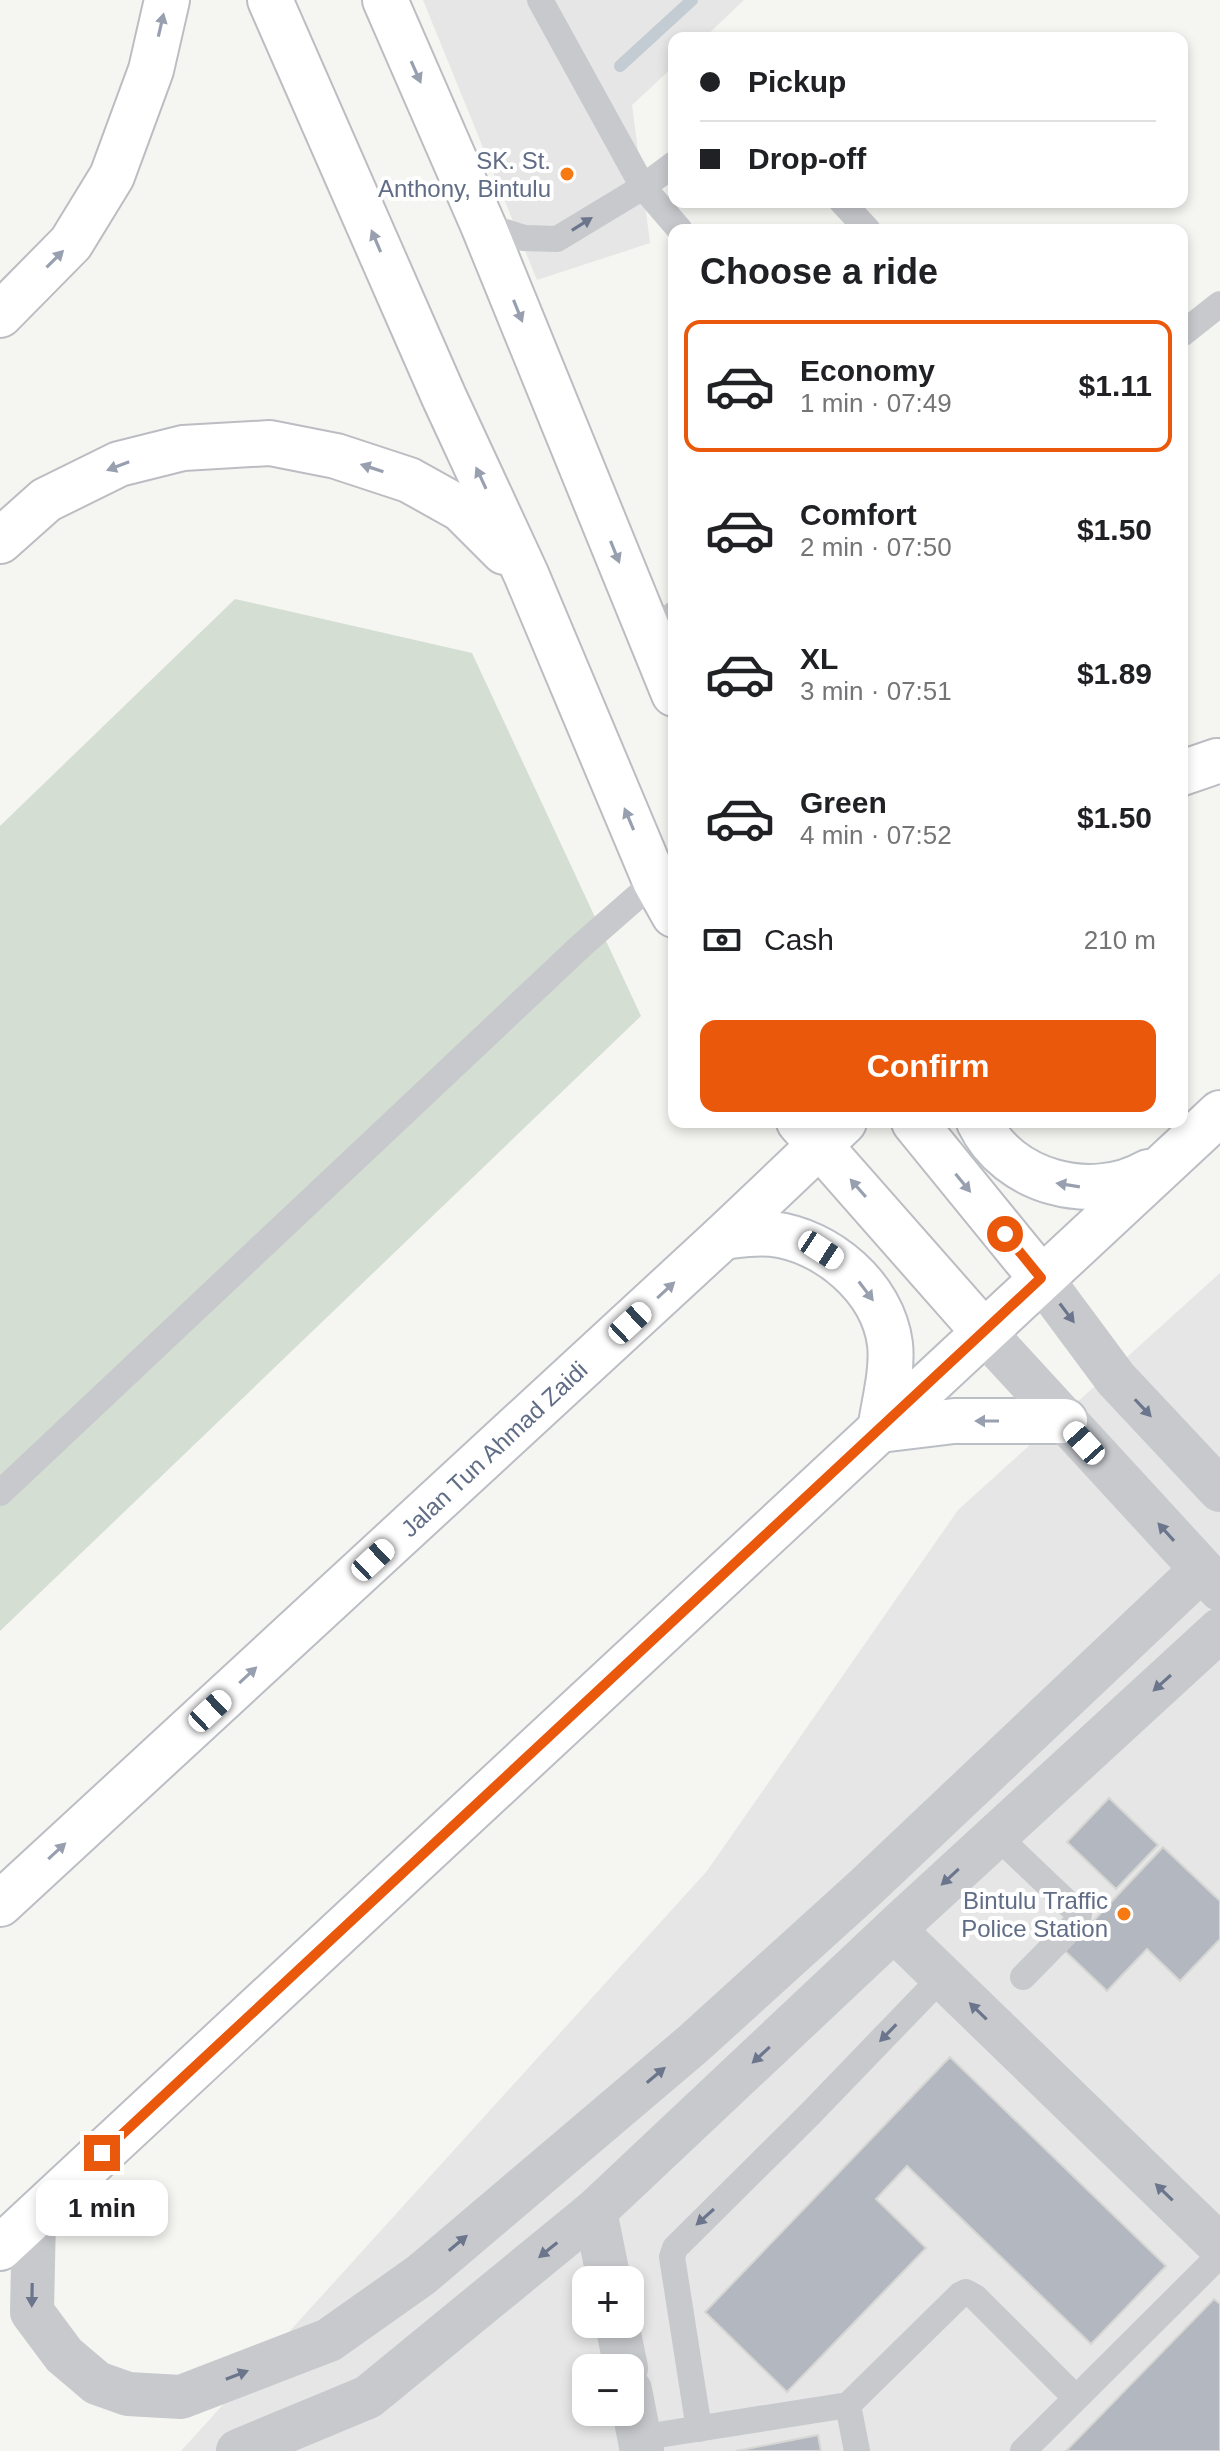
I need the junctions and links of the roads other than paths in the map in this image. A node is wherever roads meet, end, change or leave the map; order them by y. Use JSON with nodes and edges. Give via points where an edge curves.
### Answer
{"nodes":[{"id":1,"x":167,"y":0,"type":"edge"},
{"id":2,"x":270,"y":0,"type":"edge"},
{"id":3,"x":385,"y":0,"type":"edge"},
{"id":4,"x":540,"y":0,"type":"edge"},
{"id":5,"x":668,"y":168,"type":"edge"},
{"id":6,"x":643,"y":187,"type":"junction"},
{"id":7,"x":848,"y":208,"type":"edge"},
{"id":8,"x":675,"y":224,"type":"edge"},
{"id":9,"x":862,"y":224,"type":"edge"},
{"id":10,"x":483,"y":225,"type":"junction"},
{"id":11,"x":1220,"y":304,"type":"edge"},
{"id":12,"x":0,"y":315,"type":"edge"},
{"id":13,"x":1188,"y":329,"type":"edge"},
{"id":14,"x":0,"y":541,"type":"edge"},
{"id":15,"x":526,"y":574,"type":"junction"},
{"id":16,"x":667,"y":660,"type":"edge"},
{"id":17,"x":1206,"y":764,"type":"edge"},
{"id":18,"x":1188,"y":787,"type":"edge"},
{"id":19,"x":664,"y":898,"type":"edge"},
{"id":20,"x":1220,"y":1113,"type":"edge"},
{"id":21,"x":919,"y":1128,"type":"edge"},
{"id":22,"x":982,"y":1128,"type":"edge"},
{"id":23,"x":821,"y":1130,"type":"edge"},
{"id":24,"x":1168,"y":1161,"type":"junction"},
{"id":25,"x":723,"y":1237,"type":"junction"},
{"id":26,"x":1041,"y":1278,"type":"junction"},
{"id":27,"x":983,"y":1331,"type":"junction"},
{"id":28,"x":1065,"y":1421,"type":"junction"},
{"id":29,"x":880,"y":1430,"type":"junction"},
{"id":30,"x":1220,"y":1490,"type":"edge"},
{"id":31,"x":0,"y":1493,"type":"edge"},
{"id":32,"x":1210,"y":1580,"type":"edge"},
{"id":33,"x":1220,"y":1630,"type":"edge"},
{"id":34,"x":996,"y":1835,"type":"junction"},
{"id":35,"x":866,"y":1887,"type":"junction"},
{"id":36,"x":0,"y":1904,"type":"edge"},
{"id":37,"x":898,"y":1925,"type":"junction"},
{"id":38,"x":942,"y":1977,"type":"junction"},
{"id":39,"x":1023,"y":1977,"type":"dead end"},
{"id":40,"x":595,"y":2211,"type":"junction"},
{"id":41,"x":34,"y":2217,"type":"junction"},
{"id":42,"x":1219,"y":2244,"type":"edge"},
{"id":43,"x":0,"y":2248,"type":"edge"},
{"id":44,"x":606,"y":2266,"type":"edge"},
{"id":45,"x":1076,"y":2398,"type":"junction"},
{"id":46,"x":848,"y":2405,"type":"junction"},
{"id":47,"x":699,"y":2429,"type":"junction"},
{"id":48,"x":641,"y":2445,"type":"edge"},
{"id":49,"x":238,"y":2451,"type":"edge"},
{"id":50,"x":857,"y":2451,"type":"edge"},
{"id":51,"x":1023,"y":2451,"type":"edge"}],
"edges":[{"from":12,"to":1,"type":"main road","one_way":true,"via":[[71,243],[112,176],[151,70]]},
{"from":15,"to":2,"type":"main road","one_way":true},
{"from":3,"to":10,"type":"main road","one_way":true},
{"from":4,"to":6,"type":"lane"},
{"from":5,"to":6,"type":"lane"},
{"from":6,"to":8,"type":"lane"},
{"from":10,"to":6,"type":"lane","one_way":true,"via":[[524,238],[557,239]]},
{"from":7,"to":9,"type":"lane"},
{"from":10,"to":16,"type":"main road","one_way":true},
{"from":11,"to":13,"type":"lane"},
{"from":15,"to":14,"type":"main road","one_way":true,"via":[[461,509],[409,480],[336,456],[270,443],[183,448],[119,464],[46,500]]},
{"from":19,"to":15,"type":"main road","one_way":true},
{"from":17,"to":18,"type":"main road"},
{"from":19,"to":31,"type":"lane","via":[[582,945]]},
{"from":20,"to":24,"type":"main road"},
{"from":21,"to":26,"type":"main road","one_way":true},
{"from":24,"to":22,"type":"main road","one_way":true,"via":[[1132,1181],[1091,1189],[1050,1182],[1013,1162]]},
{"from":23,"to":25,"type":"main road","name":"Jalan Tun Ahmad Zaidi"},
{"from":27,"to":23,"type":"main road","one_way":true},
{"from":24,"to":26,"type":"main road"},
{"from":25,"to":29,"type":"main road","one_way":true,"via":[[774,1234],[804,1242],[835,1260],[868,1291],[883,1317],[890,1345]]},
{"from":36,"to":25,"type":"main road","name":"Jalan Tun Ahmad Zaidi","one_way":true},
{"from":26,"to":27,"type":"main road"},
{"from":26,"to":30,"type":"street","one_way":true,"via":[[1116,1379]]},
{"from":27,"to":28,"type":"street"},
{"from":27,"to":29,"type":"main road"},
{"from":28,"to":29,"type":"main road","one_way":true,"via":[[954,1421]]},
{"from":32,"to":28,"type":"street","one_way":true},
{"from":29,"to":41,"type":"main road"},
{"from":32,"to":35,"type":"street"},
{"from":33,"to":34,"type":"street","one_way":true},
{"from":34,"to":37,"type":"street","one_way":true},
{"from":34,"to":39,"type":"lane","via":[[1079,1914]]},
{"from":35,"to":37,"type":"street","via":[[891,1897]]},
{"from":41,"to":35,"type":"street","one_way":true,"via":[[32,2312],[64,2355],[97,2383],[128,2394],[181,2397],[329,2340],[421,2275],[693,2044]]},
{"from":37,"to":38,"type":"street"},
{"from":37,"to":40,"type":"street","one_way":true},
{"from":42,"to":38,"type":"street","one_way":true},
{"from":38,"to":47,"type":"lane","one_way":true,"via":[[675,2248],[672,2257]]},
{"from":40,"to":44,"type":"street"},
{"from":40,"to":49,"type":"street","one_way":true,"via":[[368,2397]]},
{"from":41,"to":43,"type":"main road"},
{"from":42,"to":45,"type":"lane"},
{"from":45,"to":46,"type":"lane","via":[[966,2292]]},
{"from":45,"to":51,"type":"lane"},
{"from":46,"to":47,"type":"lane"},
{"from":46,"to":50,"type":"lane"},
{"from":47,"to":48,"type":"lane"}]}
